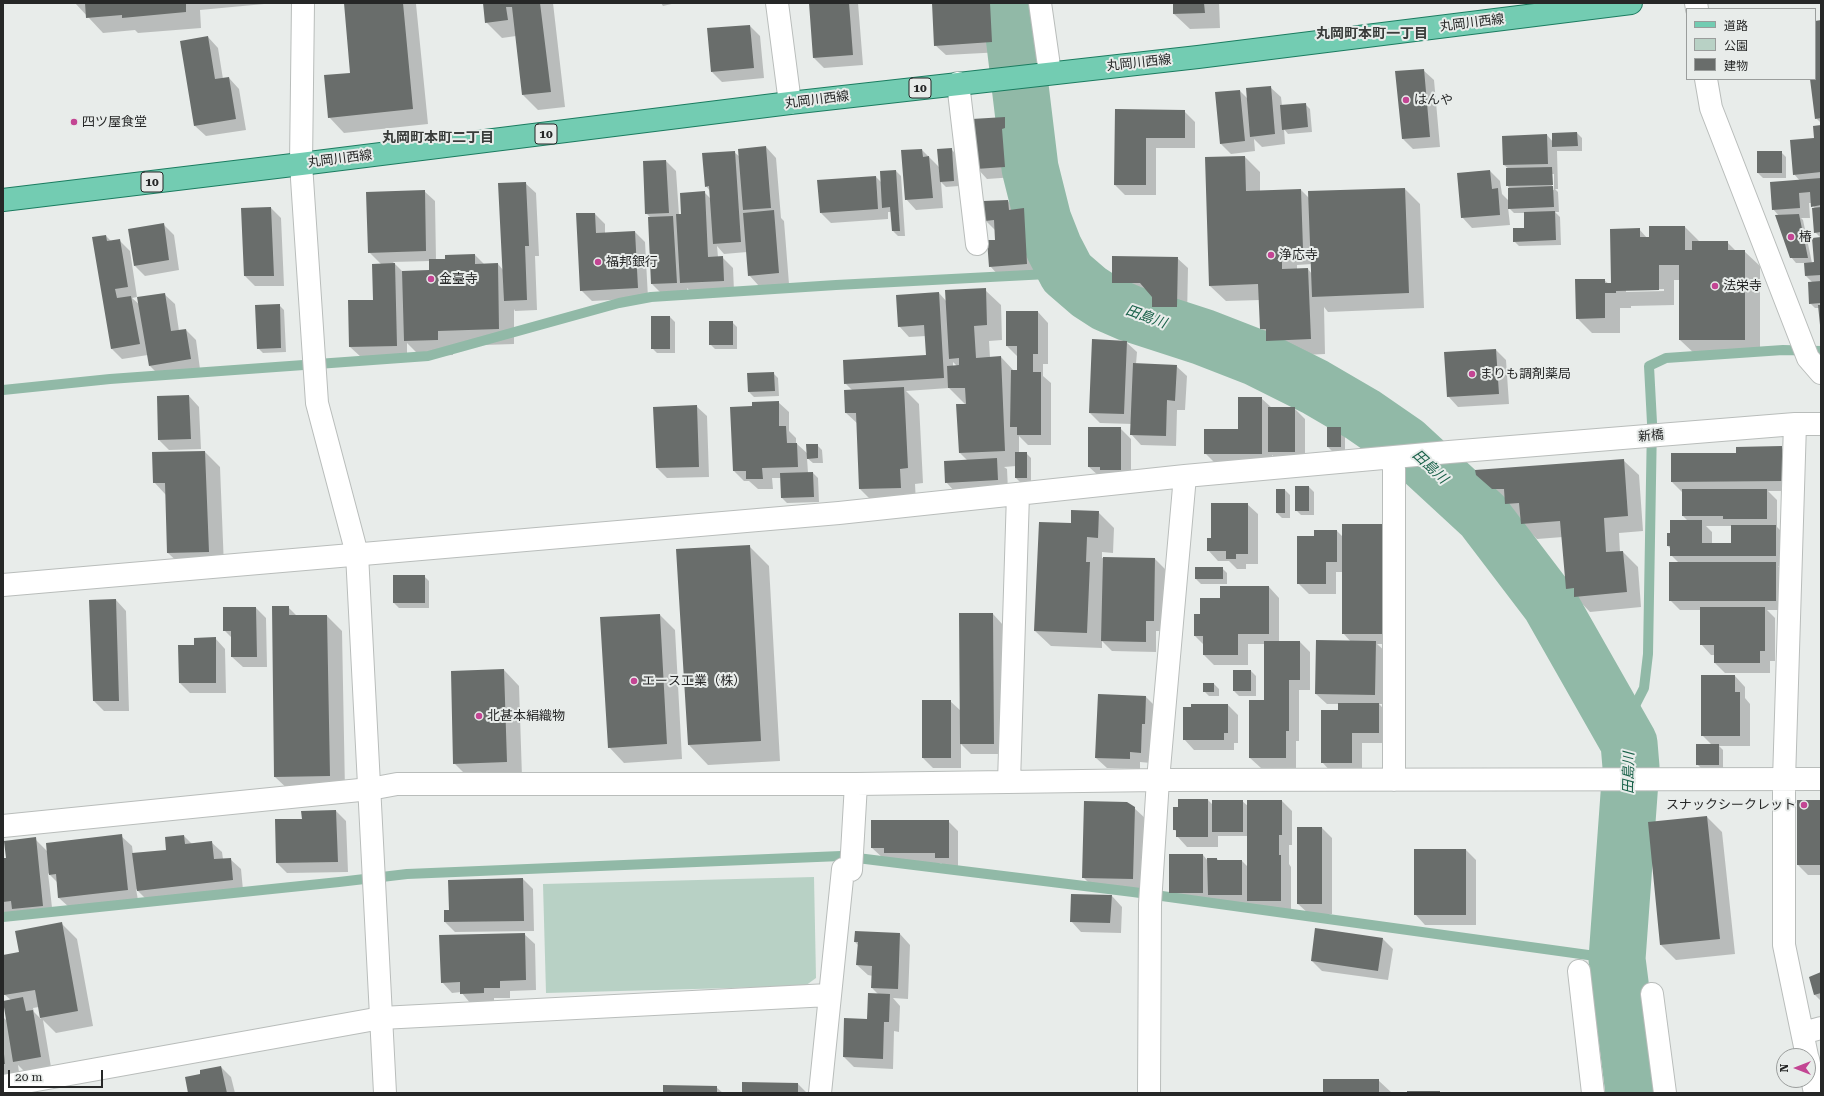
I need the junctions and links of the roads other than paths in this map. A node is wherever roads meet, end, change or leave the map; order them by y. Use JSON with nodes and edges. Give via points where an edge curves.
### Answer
{"nodes":[{"id":1,"x":303,"y":3,"type":"edge"},
{"id":2,"x":777,"y":3,"type":"edge"},
{"id":3,"x":1040,"y":3,"type":"edge"},
{"id":4,"x":1631,"y":3,"type":"edge"},
{"id":5,"x":1050,"y":73,"type":"junction"},
{"id":6,"x":1706,"y":80,"type":"edge"},
{"id":7,"x":958,"y":83,"type":"junction"},
{"id":8,"x":790,"y":103,"type":"junction"},
{"id":9,"x":301,"y":164,"type":"junction"},
{"id":10,"x":3,"y":200,"type":"edge"},
{"id":11,"x":977,"y":244,"type":"dead end"},
{"id":12,"x":1821,"y":372,"type":"edge"},
{"id":13,"x":1795,"y":424,"type":"junction"},
{"id":14,"x":1821,"y":424,"type":"edge"},
{"id":15,"x":1395,"y":458,"type":"junction"},
{"id":16,"x":1185,"y":476,"type":"junction"},
{"id":17,"x":1018,"y":494,"type":"junction"},
{"id":18,"x":357,"y":554,"type":"junction"},
{"id":19,"x":3,"y":585,"type":"edge"},
{"id":20,"x":1821,"y":779,"type":"edge"},
{"id":21,"x":1158,"y":780,"type":"junction"},
{"id":22,"x":1394,"y":780,"type":"junction"},
{"id":23,"x":1784,"y":780,"type":"junction"},
{"id":24,"x":1009,"y":782,"type":"junction"},
{"id":25,"x":856,"y":784,"type":"junction"},
{"id":26,"x":370,"y":788,"type":"junction"},
{"id":27,"x":3,"y":826,"type":"edge"},
{"id":28,"x":1579,"y":970,"type":"dead end"},
{"id":29,"x":1652,"y":994,"type":"dead end"},
{"id":30,"x":829,"y":995,"type":"junction"},
{"id":31,"x":381,"y":1018,"type":"junction"},
{"id":32,"x":1812,"y":1030,"type":"edge"},
{"id":33,"x":1809,"y":1048,"type":"edge"},
{"id":34,"x":3,"y":1086,"type":"edge"},
{"id":35,"x":384,"y":1093,"type":"edge"},
{"id":36,"x":820,"y":1093,"type":"edge"},
{"id":37,"x":1148,"y":1093,"type":"edge"},
{"id":38,"x":1593,"y":1093,"type":"edge"},
{"id":39,"x":1665,"y":1093,"type":"edge"}],
"edges":[{"from":1,"to":9,"type":"street"},
{"from":2,"to":8,"type":"street"},
{"from":3,"to":5,"type":"street"},
{"from":4,"to":5,"type":"main road","name":"丸岡川西線","number":"10"},
{"from":5,"to":7,"type":"main road","name":"丸岡川西線","number":"10"},
{"from":6,"to":12,"type":"street","via":[[1711,108],[1808,358]]},
{"from":7,"to":8,"type":"main road","name":"丸岡川西線","number":"10"},
{"from":7,"to":11,"type":"street"},
{"from":8,"to":9,"type":"main road","name":"丸岡川西線","number":"10"},
{"from":9,"to":10,"type":"main road","name":"丸岡川西線","number":"10"},
{"from":9,"to":18,"type":"street","via":[[317,403]]},
{"from":13,"to":14,"type":"street","name":"新橋"},
{"from":13,"to":15,"type":"street","name":"新橋"},
{"from":13,"to":23,"type":"street"},
{"from":15,"to":16,"type":"street","name":"新橋"},
{"from":15,"to":22,"type":"street"},
{"from":16,"to":17,"type":"street","name":"新橋"},
{"from":16,"to":21,"type":"street"},
{"from":17,"to":18,"type":"street","name":"新橋","via":[[839,513]]},
{"from":17,"to":24,"type":"street"},
{"from":18,"to":19,"type":"street","name":"新橋"},
{"from":18,"to":26,"type":"street"},
{"from":20,"to":23,"type":"street"},
{"from":21,"to":22,"type":"street"},
{"from":21,"to":24,"type":"street"},
{"from":21,"to":37,"type":"street","via":[[1150,904]]},
{"from":22,"to":23,"type":"street"},
{"from":23,"to":32,"type":"street","via":[[1784,945]]},
{"from":24,"to":25,"type":"street"},
{"from":25,"to":26,"type":"street","via":[[396,784]]},
{"from":25,"to":30,"type":"street","via":[[851,870],[843,869]]},
{"from":26,"to":27,"type":"street"},
{"from":26,"to":31,"type":"street"},
{"from":28,"to":38,"type":"street"},
{"from":29,"to":39,"type":"street"},
{"from":30,"to":31,"type":"street"},
{"from":30,"to":36,"type":"street"},
{"from":31,"to":34,"type":"street"},
{"from":31,"to":35,"type":"street"},
{"from":32,"to":33,"type":"street"}]}
